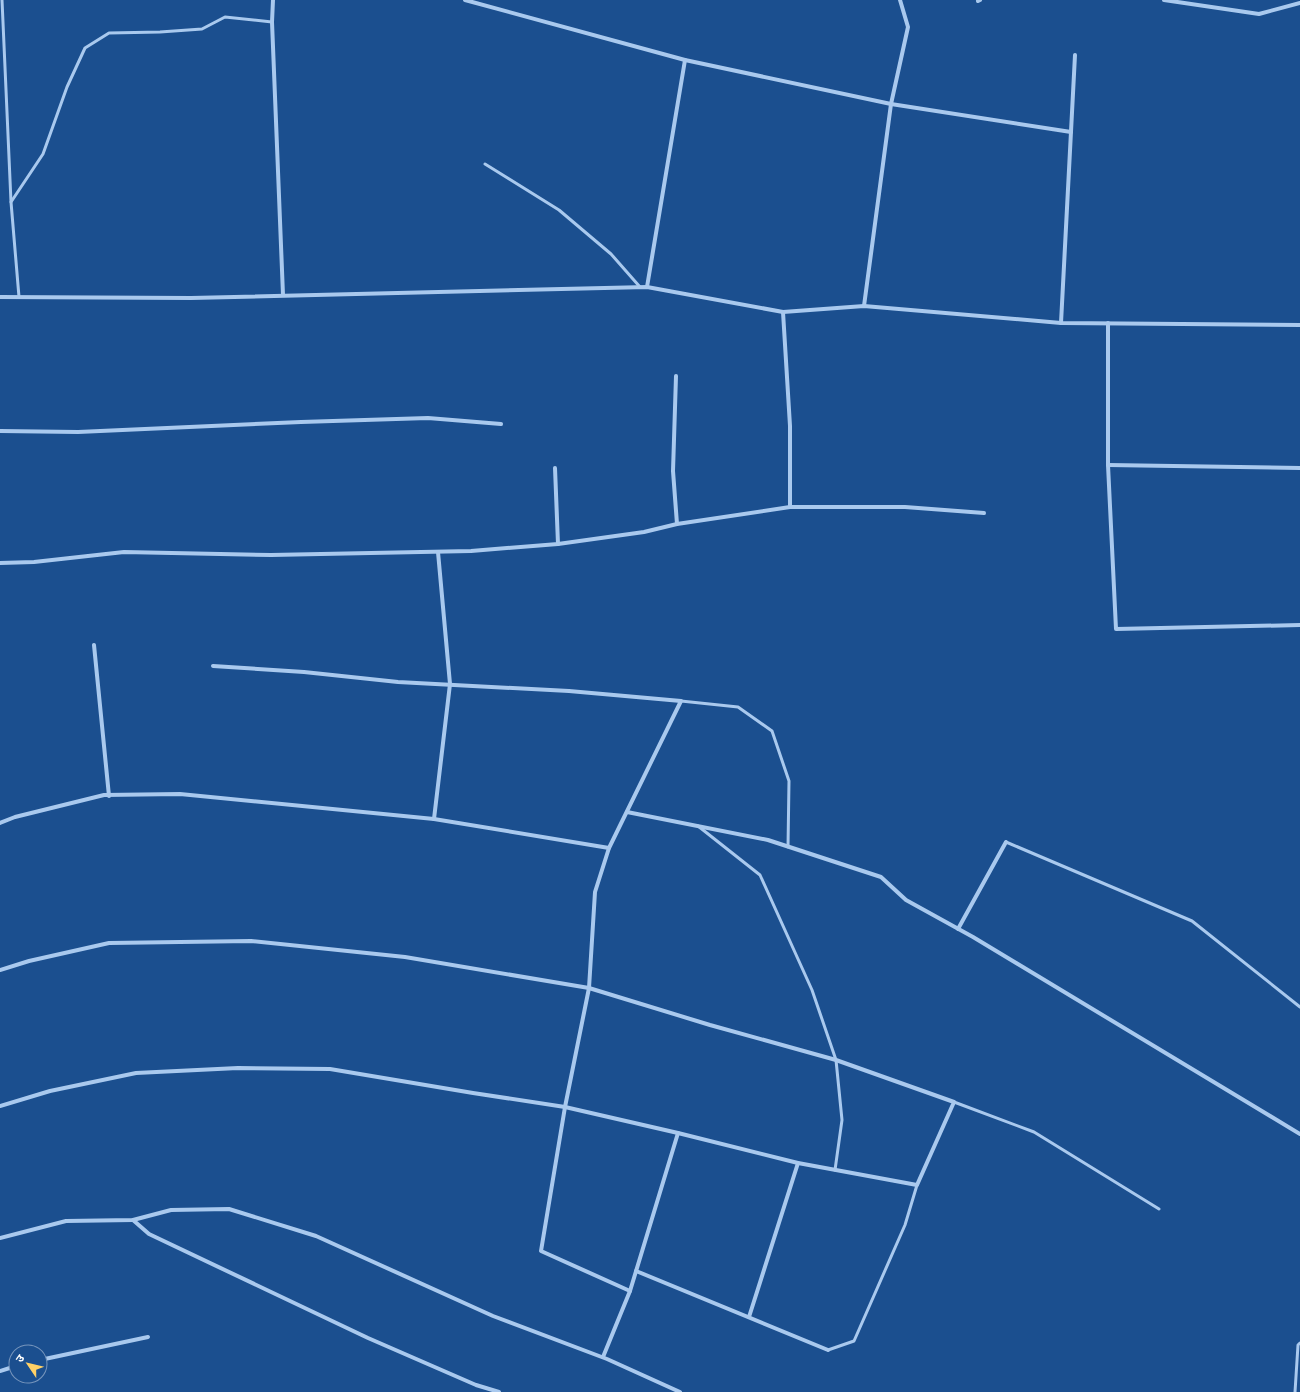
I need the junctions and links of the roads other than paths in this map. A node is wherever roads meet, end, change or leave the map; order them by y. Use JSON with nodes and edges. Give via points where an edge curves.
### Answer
{"nodes":[{"id":1,"x":2,"y":0,"type":"edge"},
{"id":2,"x":273,"y":0,"type":"edge"},
{"id":3,"x":465,"y":0,"type":"edge"},
{"id":4,"x":900,"y":0,"type":"edge"},
{"id":5,"x":1164,"y":0,"type":"edge"},
{"id":6,"x":1300,"y":3,"type":"edge"},
{"id":7,"x":272,"y":22,"type":"junction"},
{"id":8,"x":1075,"y":55,"type":"dead end"},
{"id":9,"x":685,"y":60,"type":"junction"},
{"id":10,"x":891,"y":104,"type":"junction"},
{"id":11,"x":1071,"y":132,"type":"junction"},
{"id":12,"x":485,"y":164,"type":"dead end"},
{"id":13,"x":11,"y":202,"type":"junction"},
{"id":14,"x":640,"y":287,"type":"junction"},
{"id":15,"x":647,"y":287,"type":"junction"},
{"id":16,"x":283,"y":295,"type":"junction"},
{"id":17,"x":0,"y":297,"type":"edge"},
{"id":18,"x":19,"y":297,"type":"junction"},
{"id":19,"x":864,"y":306,"type":"junction"},
{"id":20,"x":783,"y":312,"type":"junction"},
{"id":21,"x":1061,"y":323,"type":"junction"},
{"id":22,"x":1108,"y":323,"type":"junction"},
{"id":23,"x":1300,"y":326,"type":"edge"},
{"id":24,"x":676,"y":376,"type":"dead end"},
{"id":25,"x":501,"y":424,"type":"dead end"},
{"id":26,"x":0,"y":431,"type":"edge"},
{"id":27,"x":1108,"y":465,"type":"junction"},
{"id":28,"x":555,"y":468,"type":"dead end"},
{"id":29,"x":1300,"y":468,"type":"edge"},
{"id":30,"x":790,"y":507,"type":"junction"},
{"id":31,"x":984,"y":513,"type":"dead end"},
{"id":32,"x":677,"y":524,"type":"junction"},
{"id":33,"x":558,"y":544,"type":"junction"},
{"id":34,"x":438,"y":552,"type":"junction"},
{"id":35,"x":0,"y":563,"type":"edge"},
{"id":36,"x":1300,"y":625,"type":"edge"},
{"id":37,"x":94,"y":645,"type":"dead end"},
{"id":38,"x":213,"y":666,"type":"dead end"},
{"id":39,"x":450,"y":684,"type":"junction"},
{"id":40,"x":681,"y":701,"type":"junction"},
{"id":41,"x":109,"y":796,"type":"junction"},
{"id":42,"x":627,"y":812,"type":"junction"},
{"id":43,"x":434,"y":819,"type":"junction"},
{"id":44,"x":0,"y":823,"type":"edge"},
{"id":45,"x":698,"y":826,"type":"junction"},
{"id":46,"x":1006,"y":842,"type":"joint"},
{"id":47,"x":788,"y":847,"type":"junction"},
{"id":48,"x":609,"y":848,"type":"junction"},
{"id":49,"x":958,"y":928,"type":"junction"},
{"id":50,"x":0,"y":970,"type":"edge"},
{"id":51,"x":589,"y":988,"type":"junction"},
{"id":52,"x":1300,"y":1007,"type":"edge"},
{"id":53,"x":836,"y":1060,"type":"junction"},
{"id":54,"x":954,"y":1102,"type":"junction"},
{"id":55,"x":0,"y":1106,"type":"edge"},
{"id":56,"x":565,"y":1106,"type":"junction"},
{"id":57,"x":678,"y":1133,"type":"junction"},
{"id":58,"x":1300,"y":1134,"type":"edge"},
{"id":59,"x":798,"y":1163,"type":"junction"},
{"id":60,"x":835,"y":1170,"type":"junction"},
{"id":61,"x":917,"y":1185,"type":"junction"},
{"id":62,"x":1159,"y":1209,"type":"dead end"},
{"id":63,"x":134,"y":1220,"type":"junction"},
{"id":64,"x":0,"y":1238,"type":"edge"},
{"id":65,"x":636,"y":1271,"type":"junction"},
{"id":66,"x":630,"y":1291,"type":"junction"},
{"id":67,"x":749,"y":1317,"type":"junction"},
{"id":68,"x":148,"y":1337,"type":"dead end"},
{"id":69,"x":1300,"y":1343,"type":"edge"},
{"id":70,"x":828,"y":1350,"type":"joint"},
{"id":71,"x":48,"y":1358,"type":"edge"},
{"id":72,"x":603,"y":1358,"type":"junction"},
{"id":73,"x":499,"y":1392,"type":"edge"},
{"id":74,"x":680,"y":1392,"type":"edge"},
{"id":75,"x":1295,"y":1392,"type":"edge"}],
"edges":[{"from":1,"to":13,"type":"lane"},
{"from":2,"to":7,"type":"street"},
{"from":3,"to":9,"type":"street"},
{"from":4,"to":10,"type":"street","via":[[908,27]]},
{"from":5,"to":6,"type":"street","via":[[1259,14]]},
{"from":7,"to":13,"type":"lane","via":[[225,17],[202,29],[109,33],[85,48],[67,86],[43,154]]},
{"from":7,"to":16,"type":"street"},
{"from":8,"to":11,"type":"street"},
{"from":9,"to":10,"type":"street"},
{"from":9,"to":15,"type":"street"},
{"from":10,"to":11,"type":"street"},
{"from":10,"to":19,"type":"street"},
{"from":11,"to":21,"type":"street"},
{"from":12,"to":14,"type":"lane","via":[[559,210],[611,254]]},
{"from":13,"to":18,"type":"lane"},
{"from":14,"to":15,"type":"street"},
{"from":14,"to":16,"type":"street"},
{"from":15,"to":20,"type":"street"},
{"from":16,"to":18,"type":"street","via":[[191,298]]},
{"from":17,"to":18,"type":"street"},
{"from":19,"to":20,"type":"street"},
{"from":19,"to":21,"type":"street"},
{"from":20,"to":30,"type":"street","via":[[790,426]]},
{"from":21,"to":22,"type":"street"},
{"from":22,"to":23,"type":"street"},
{"from":22,"to":27,"type":"street"},
{"from":24,"to":32,"type":"street","via":[[673,471]]},
{"from":25,"to":26,"type":"street","via":[[428,418],[78,432]]},
{"from":27,"to":29,"type":"street"},
{"from":27,"to":36,"type":"street","via":[[1116,629]]},
{"from":28,"to":33,"type":"street"},
{"from":30,"to":31,"type":"street","via":[[905,507]]},
{"from":30,"to":32,"type":"street"},
{"from":32,"to":33,"type":"street","via":[[644,532]]},
{"from":33,"to":34,"type":"street"},
{"from":34,"to":35,"type":"street","via":[[271,555],[124,552],[34,562]]},
{"from":34,"to":39,"type":"street"},
{"from":37,"to":41,"type":"street"},
{"from":38,"to":39,"type":"street"},
{"from":39,"to":40,"type":"street"},
{"from":39,"to":43,"type":"street"},
{"from":40,"to":42,"type":"street"},
{"from":40,"to":47,"type":"lane","via":[[738,707],[772,731],[789,781]]},
{"from":41,"to":43,"type":"street","via":[[180,794]]},
{"from":41,"to":44,"type":"street","via":[[104,795],[15,817]]},
{"from":42,"to":45,"type":"street"},
{"from":42,"to":48,"type":"street"},
{"from":43,"to":48,"type":"street"},
{"from":45,"to":47,"type":"street","via":[[768,840]]},
{"from":45,"to":53,"type":"lane","via":[[760,876],[812,990]]},
{"from":46,"to":49,"type":"street"},
{"from":46,"to":52,"type":"lane","via":[[1192,921]]},
{"from":47,"to":49,"type":"street","via":[[881,877],[906,900]]},
{"from":48,"to":51,"type":"street","via":[[595,892]]},
{"from":49,"to":58,"type":"street"},
{"from":50,"to":51,"type":"street","via":[[108,943],[251,941],[405,957]]},
{"from":51,"to":53,"type":"street"},
{"from":51,"to":56,"type":"street"},
{"from":53,"to":54,"type":"street"},
{"from":53,"to":60,"type":"lane","via":[[842,1120]]},
{"from":54,"to":61,"type":"street"},
{"from":54,"to":62,"type":"lane","via":[[1034,1132]]},
{"from":55,"to":56,"type":"street","via":[[50,1091],[136,1073],[238,1068],[330,1069],[473,1094]]},
{"from":56,"to":57,"type":"street"},
{"from":56,"to":66,"type":"street","via":[[541,1251]]},
{"from":57,"to":59,"type":"street"},
{"from":57,"to":65,"type":"street"},
{"from":59,"to":60,"type":"street"},
{"from":59,"to":67,"type":"street"},
{"from":60,"to":61,"type":"street"},
{"from":61,"to":70,"type":"lane","via":[[905,1225],[854,1342]]},
{"from":63,"to":64,"type":"street","via":[[66,1220]]},
{"from":63,"to":72,"type":"street","via":[[171,1210],[229,1209],[316,1236],[493,1316]]},
{"from":63,"to":73,"type":"street","via":[[149,1234],[368,1338]]},
{"from":65,"to":66,"type":"street"},
{"from":65,"to":67,"type":"street"},
{"from":66,"to":72,"type":"street"},
{"from":67,"to":70,"type":"street"},
{"from":68,"to":71,"type":"street"},
{"from":69,"to":75,"type":"lane"},
{"from":72,"to":74,"type":"street"}]}
